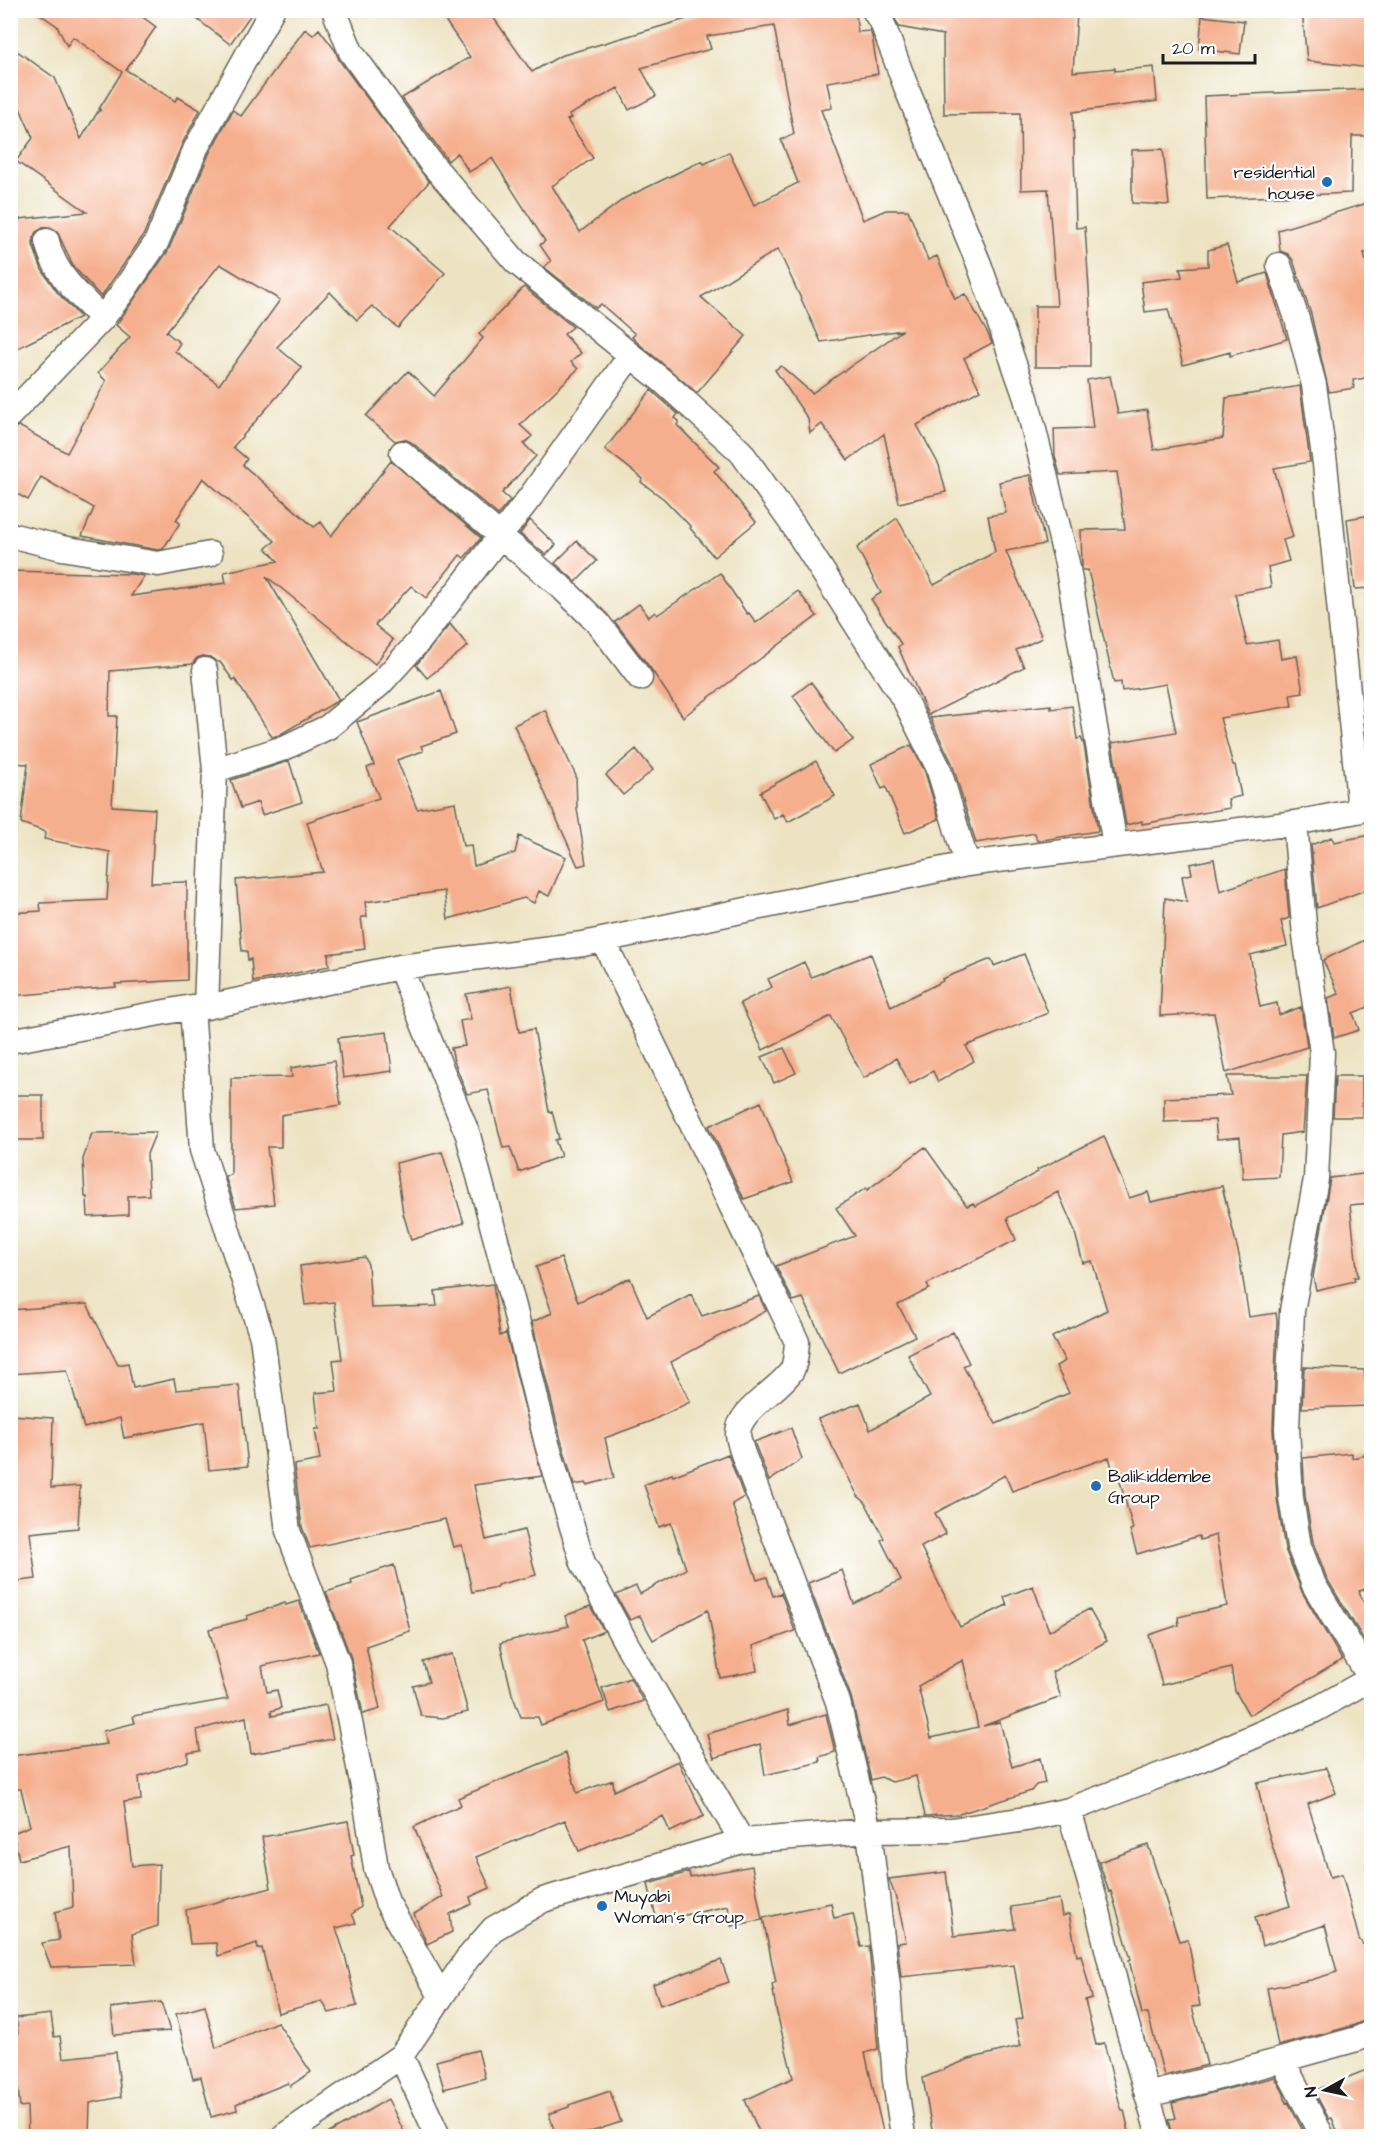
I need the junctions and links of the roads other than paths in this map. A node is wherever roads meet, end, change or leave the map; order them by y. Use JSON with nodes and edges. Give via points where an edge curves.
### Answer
{"nodes":[{"id":1,"x":272,"y":10,"type":"edge"},
{"id":2,"x":334,"y":10,"type":"edge"},
{"id":3,"x":874,"y":10,"type":"edge"},
{"id":4,"x":47,"y":241,"type":"dead end"},
{"id":5,"x":1279,"y":265,"type":"dead end"},
{"id":6,"x":102,"y":319,"type":"junction"},
{"id":7,"x":630,"y":356,"type":"junction"},
{"id":8,"x":10,"y":415,"type":"edge"},
{"id":9,"x":402,"y":453,"type":"dead end"},
{"id":10,"x":10,"y":535,"type":"edge"},
{"id":11,"x":500,"y":536,"type":"junction"},
{"id":12,"x":210,"y":554,"type":"dead end"},
{"id":13,"x":205,"y":670,"type":"dead end"},
{"id":14,"x":640,"y":678,"type":"dead end"},
{"id":15,"x":215,"y":770,"type":"junction"},
{"id":16,"x":1366,"y":809,"type":"edge"},
{"id":17,"x":1295,"y":823,"type":"junction"},
{"id":18,"x":1115,"y":844,"type":"junction"},
{"id":19,"x":967,"y":864,"type":"junction"},
{"id":20,"x":603,"y":940,"type":"junction"},
{"id":21,"x":399,"y":967,"type":"junction"},
{"id":22,"x":199,"y":1007,"type":"junction"},
{"id":23,"x":10,"y":1041,"type":"edge"},
{"id":24,"x":1371,"y":1678,"type":"edge"},
{"id":25,"x":1069,"y":1810,"type":"junction"},
{"id":26,"x":869,"y":1831,"type":"junction"},
{"id":27,"x":742,"y":1841,"type":"junction"},
{"id":28,"x":441,"y":1996,"type":"junction"},
{"id":29,"x":1371,"y":2032,"type":"edge"},
{"id":30,"x":401,"y":2056,"type":"junction"},
{"id":31,"x":1282,"y":2060,"type":"junction"},
{"id":32,"x":1147,"y":2095,"type":"junction"},
{"id":33,"x":284,"y":2136,"type":"edge"},
{"id":34,"x":438,"y":2136,"type":"edge"},
{"id":35,"x":903,"y":2136,"type":"edge"},
{"id":36,"x":1159,"y":2136,"type":"edge"},
{"id":37,"x":1322,"y":2136,"type":"edge"}],
"edges":[{"from":1,"to":6,"type":"street","via":[[196,148],[156,243]]},
{"from":2,"to":7,"type":"street","via":[[351,52],[431,163],[516,262]]},
{"from":3,"to":18,"type":"street","via":[[979,264],[1026,398],[1068,563]]},
{"from":4,"to":6,"type":"street","via":[[60,274]]},
{"from":5,"to":16,"type":"street","via":[[1314,385]]},
{"from":6,"to":8,"type":"street"},
{"from":7,"to":11,"type":"street"},
{"from":7,"to":19,"type":"street","via":[[741,453],[793,525],[910,710],[938,767]]},
{"from":9,"to":11,"type":"street"},
{"from":10,"to":12,"type":"street","via":[[158,564]]},
{"from":11,"to":14,"type":"street","via":[[598,623]]},
{"from":11,"to":15,"type":"street","via":[[420,640],[380,684],[328,727],[284,748]]},
{"from":13,"to":15,"type":"street"},
{"from":15,"to":22,"type":"street"},
{"from":16,"to":17,"type":"street"},
{"from":17,"to":18,"type":"street"},
{"from":17,"to":24,"type":"street","via":[[1305,936],[1322,1053],[1316,1179],[1292,1311],[1287,1428],[1291,1498],[1299,1546],[1314,1585]]},
{"from":18,"to":19,"type":"street"},
{"from":19,"to":20,"type":"street"},
{"from":20,"to":21,"type":"street"},
{"from":20,"to":26,"type":"street","via":[[797,1342],[793,1370],[746,1416],[738,1434],[838,1702]]},
{"from":21,"to":22,"type":"street"},
{"from":21,"to":27,"type":"street","via":[[468,1135],[547,1444],[583,1563]]},
{"from":22,"to":23,"type":"street"},
{"from":22,"to":28,"type":"street","via":[[202,1150],[262,1337],[288,1531],[338,1663],[376,1868],[387,1902]]},
{"from":24,"to":25,"type":"street","via":[[1315,1710]]},
{"from":25,"to":26,"type":"street","via":[[951,1830]]},
{"from":25,"to":32,"type":"street"},
{"from":26,"to":27,"type":"street"},
{"from":26,"to":35,"type":"street"},
{"from":27,"to":28,"type":"street","via":[[543,1900],[493,1929]]},
{"from":28,"to":30,"type":"street"},
{"from":29,"to":31,"type":"street"},
{"from":30,"to":33,"type":"street"},
{"from":30,"to":34,"type":"street"},
{"from":31,"to":32,"type":"street"},
{"from":31,"to":37,"type":"street"},
{"from":32,"to":36,"type":"street"}]}
